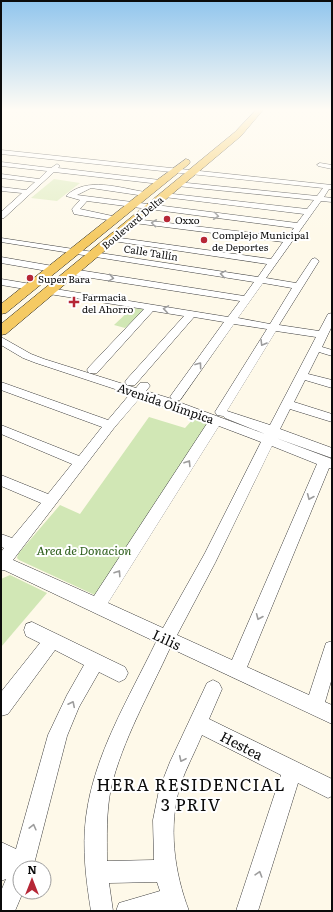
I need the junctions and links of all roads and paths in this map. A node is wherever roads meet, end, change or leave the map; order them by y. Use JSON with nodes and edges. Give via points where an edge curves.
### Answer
{"nodes":[{"id":1,"x":6,"y":153,"type":"edge"},
{"id":2,"x":216,"y":153,"type":"edge"},
{"id":3,"x":195,"y":156,"type":"dead end"},
{"id":4,"x":65,"y":159,"type":"junction"},
{"id":5,"x":1,"y":164,"type":"edge"},
{"id":6,"x":320,"y":165,"type":"dead end"},
{"id":7,"x":332,"y":167,"type":"edge"},
{"id":8,"x":53,"y":170,"type":"junction"},
{"id":9,"x":175,"y":171,"type":"junction"},
{"id":10,"x":191,"y":173,"type":"junction"},
{"id":11,"x":1,"y":176,"type":"edge"},
{"id":12,"x":41,"y":181,"type":"junction"},
{"id":13,"x":314,"y":181,"type":"dead end"},
{"id":14,"x":160,"y":182,"type":"junction"},
{"id":15,"x":177,"y":184,"type":"junction"},
{"id":16,"x":330,"y":186,"type":"edge"},
{"id":17,"x":1,"y":189,"type":"edge"},
{"id":18,"x":28,"y":192,"type":"junction"},
{"id":19,"x":145,"y":194,"type":"junction"},
{"id":20,"x":164,"y":195,"type":"junction"},
{"id":21,"x":85,"y":199,"type":"junction"},
{"id":22,"x":320,"y":199,"type":"junction"},
{"id":23,"x":332,"y":200,"type":"edge"},
{"id":24,"x":131,"y":205,"type":"junction"},
{"id":25,"x":150,"y":207,"type":"junction"},
{"id":26,"x":310,"y":212,"type":"junction"},
{"id":27,"x":1,"y":216,"type":"edge"},
{"id":28,"x":114,"y":219,"type":"junction"},
{"id":29,"x":134,"y":221,"type":"junction"},
{"id":30,"x":300,"y":226,"type":"junction"},
{"id":31,"x":113,"y":239,"type":"junction"},
{"id":32,"x":1,"y":240,"type":"edge"},
{"id":33,"x":290,"y":240,"type":"junction"},
{"id":34,"x":74,"y":251,"type":"junction"},
{"id":35,"x":93,"y":254,"type":"junction"},
{"id":36,"x":1,"y":260,"type":"edge"},
{"id":37,"x":315,"y":261,"type":"dead end"},
{"id":38,"x":274,"y":262,"type":"junction"},
{"id":39,"x":53,"y":269,"type":"junction"},
{"id":40,"x":72,"y":272,"type":"junction"},
{"id":41,"x":261,"y":280,"type":"junction"},
{"id":42,"x":1,"y":282,"type":"edge"},
{"id":43,"x":298,"y":286,"type":"junction"},
{"id":44,"x":31,"y":287,"type":"junction"},
{"id":45,"x":49,"y":291,"type":"junction"},
{"id":46,"x":247,"y":299,"type":"junction"},
{"id":47,"x":150,"y":307,"type":"junction"},
{"id":48,"x":1,"y":310,"type":"edge"},
{"id":49,"x":192,"y":314,"type":"junction"},
{"id":50,"x":232,"y":320,"type":"junction"},
{"id":51,"x":328,"y":325,"type":"edge"},
{"id":52,"x":273,"y":327,"type":"junction"},
{"id":53,"x":1,"y":332,"type":"edge"},
{"id":54,"x":1,"y":340,"type":"edge"},
{"id":55,"x":314,"y":348,"type":"junction"},
{"id":56,"x":332,"y":353,"type":"edge"},
{"id":57,"x":94,"y":370,"type":"junction"},
{"id":58,"x":302,"y":376,"type":"junction"},
{"id":59,"x":332,"y":384,"type":"edge"},
{"id":60,"x":1,"y":386,"type":"edge"},
{"id":61,"x":138,"y":387,"type":"junction"},
{"id":62,"x":176,"y":397,"type":"junction"},
{"id":63,"x":288,"y":404,"type":"junction"},
{"id":64,"x":218,"y":416,"type":"junction"},
{"id":65,"x":332,"y":418,"type":"edge"},
{"id":66,"x":110,"y":425,"type":"junction"},
{"id":67,"x":1,"y":429,"type":"edge"},
{"id":68,"x":271,"y":435,"type":"junction"},
{"id":69,"x":330,"y":460,"type":"edge"},
{"id":70,"x":81,"y":462,"type":"junction"},
{"id":71,"x":1,"y":480,"type":"edge"},
{"id":72,"x":50,"y":501,"type":"junction"},
{"id":73,"x":1,"y":540,"type":"edge"},
{"id":74,"x":15,"y":546,"type":"junction"},
{"id":75,"x":2,"y":563,"type":"edge"},
{"id":76,"x":97,"y":606,"type":"junction"},
{"id":77,"x":32,"y":630,"type":"dead end"},
{"id":78,"x":166,"y":639,"type":"junction"},
{"id":79,"x":52,"y":641,"type":"junction"},
{"id":80,"x":332,"y":649,"type":"edge"},
{"id":81,"x":95,"y":662,"type":"junction"},
{"id":82,"x":236,"y":670,"type":"junction"},
{"id":83,"x":119,"y":673,"type":"dead end"},
{"id":84,"x":213,"y":689,"type":"dead end"},
{"id":85,"x":1,"y":707,"type":"edge"},
{"id":86,"x":314,"y":707,"type":"junction"},
{"id":87,"x":332,"y":715,"type":"edge"},
{"id":88,"x":198,"y":723,"type":"junction"},
{"id":89,"x":292,"y":770,"type":"junction"},
{"id":90,"x":328,"y":788,"type":"dead end"},
{"id":91,"x":13,"y":860,"type":"edge"},
{"id":92,"x":12,"y":864,"type":"edge"},
{"id":93,"x":165,"y":871,"type":"junction"},
{"id":94,"x":96,"y":872,"type":"junction"},
{"id":95,"x":175,"y":905,"type":"edge"},
{"id":96,"x":4,"y":911,"type":"edge"},
{"id":97,"x":102,"y":911,"type":"edge"},
{"id":98,"x":127,"y":911,"type":"edge"},
{"id":99,"x":247,"y":911,"type":"edge"}],
"edges":[{"from":1,"to":4,"type":"street"},
{"from":2,"to":10,"type":"main road","name":"Boulevard Delta"},
{"from":3,"to":9,"type":"main road","name":"Boulevard Delta"},
{"from":4,"to":8,"type":"street"},
{"from":4,"to":9,"type":"street"},
{"from":5,"to":8,"type":"street"},
{"from":6,"to":7,"type":"street"},
{"from":8,"to":12,"type":"street"},
{"from":8,"to":14,"type":"street"},
{"from":9,"to":10,"type":"street"},
{"from":9,"to":14,"type":"main road","name":"Boulevard Delta"},
{"from":10,"to":15,"type":"main road","name":"Boulevard Delta"},
{"from":10,"to":16,"type":"street"},
{"from":11,"to":12,"type":"street"},
{"from":12,"to":18,"type":"street"},
{"from":13,"to":16,"type":"street"},
{"from":14,"to":19,"type":"main road","name":"Boulevard Delta"},
{"from":15,"to":20,"type":"main road","name":"Boulevard Delta"},
{"from":15,"to":22,"type":"street"},
{"from":16,"to":22,"type":"street"},
{"from":17,"to":18,"type":"street"},
{"from":18,"to":27,"type":"street"},
{"from":19,"to":21,"type":"street","via":[[86,186],[70,196]]},
{"from":19,"to":24,"type":"main road","name":"Boulevard Delta"},
{"from":20,"to":25,"type":"main road","name":"Boulevard Delta"},
{"from":20,"to":26,"type":"street"},
{"from":21,"to":24,"type":"street"},
{"from":21,"to":28,"type":"street","via":[[75,210],[77,212]]},
{"from":22,"to":23,"type":"street"},
{"from":22,"to":26,"type":"street"},
{"from":24,"to":25,"type":"street"},
{"from":24,"to":28,"type":"main road","name":"Boulevard Delta"},
{"from":25,"to":29,"type":"main road","name":"Boulevard Delta"},
{"from":25,"to":30,"type":"street","one_way":true},
{"from":26,"to":30,"type":"street"},
{"from":28,"to":34,"type":"main road","name":"Boulevard Delta"},
{"from":29,"to":31,"type":"main road","name":"Boulevard Delta"},
{"from":33,"to":29,"type":"street","one_way":true},
{"from":30,"to":33,"type":"street"},
{"from":31,"to":35,"type":"main road","name":"Boulevard Delta"},
{"from":31,"to":38,"type":"street"},
{"from":32,"to":34,"type":"street","name":"Calle Tallín"},
{"from":33,"to":38,"type":"street"},
{"from":34,"to":35,"type":"street","name":"Calle Tallín"},
{"from":34,"to":39,"type":"main road","name":"Boulevard Delta"},
{"from":35,"to":40,"type":"main road","name":"Boulevard Delta"},
{"from":41,"to":35,"type":"street","name":"Calle Tallín","one_way":true},
{"from":36,"to":39,"type":"street"},
{"from":37,"to":43,"type":"street"},
{"from":38,"to":41,"type":"street"},
{"from":39,"to":44,"type":"main road","name":"Boulevard Delta"},
{"from":40,"to":45,"type":"main road","name":"Boulevard Delta"},
{"from":40,"to":46,"type":"street","one_way":true},
{"from":41,"to":43,"type":"street","name":"Calle Tallín"},
{"from":41,"to":46,"type":"street"},
{"from":42,"to":44,"type":"street"},
{"from":43,"to":52,"type":"street"},
{"from":44,"to":48,"type":"main road","name":"Boulevard Delta"},
{"from":45,"to":47,"type":"street"},
{"from":45,"to":53,"type":"main road","name":"Boulevard Delta"},
{"from":46,"to":50,"type":"street"},
{"from":49,"to":47,"type":"street","one_way":true},
{"from":47,"to":57,"type":"street"},
{"from":49,"to":50,"type":"street"},
{"from":49,"to":61,"type":"street","via":[[167,343]]},
{"from":50,"to":52,"type":"street"},
{"from":62,"to":50,"type":"street","one_way":true},
{"from":51,"to":52,"type":"street"},
{"from":51,"to":55,"type":"street"},
{"from":52,"to":64,"type":"street","one_way":true},
{"from":53,"to":57,"type":"street","name":"Avenida Olímpica","via":[[41,354]]},
{"from":54,"to":61,"type":"street","name":"Avenida Olímpica","via":[[40,361]]},
{"from":55,"to":56,"type":"street"},
{"from":55,"to":58,"type":"street"},
{"from":57,"to":61,"type":"street","name":"Avenida Olímpica"},
{"from":58,"to":59,"type":"street"},
{"from":58,"to":63,"type":"street"},
{"from":60,"to":66,"type":"street"},
{"from":61,"to":62,"type":"street","name":"Avenida Olímpica"},
{"from":61,"to":64,"type":"street","name":"Avenida Olímpica"},
{"from":61,"to":66,"type":"street"},
{"from":62,"to":64,"type":"street","name":"Avenida Olímpica"},
{"from":63,"to":65,"type":"street"},
{"from":63,"to":68,"type":"street"},
{"from":64,"to":68,"type":"street","name":"Avenida Olímpica"},
{"from":76,"to":64,"type":"street","one_way":true},
{"from":66,"to":70,"type":"street"},
{"from":67,"to":70,"type":"street"},
{"from":68,"to":69,"type":"street","name":"Avenida Olímpica"},
{"from":68,"to":78,"type":"street","via":[[210,558]]},
{"from":69,"to":82,"type":"street","one_way":true},
{"from":70,"to":72,"type":"street"},
{"from":71,"to":72,"type":"street"},
{"from":72,"to":74,"type":"street"},
{"from":73,"to":74,"type":"street"},
{"from":74,"to":75,"type":"street"},
{"from":75,"to":76,"type":"street","name":"Lilis"},
{"from":76,"to":78,"type":"street","name":"Lilis"},
{"from":77,"to":79,"type":"street"},
{"from":78,"to":82,"type":"street","name":"Lilis"},
{"from":78,"to":94,"type":"street","via":[[114,748],[101,788],[96,818]]},
{"from":79,"to":81,"type":"street"},
{"from":79,"to":85,"type":"street"},
{"from":80,"to":86,"type":"street"},
{"from":81,"to":83,"type":"street"},
{"from":91,"to":81,"type":"street","one_way":true,"via":[[58,734]]},
{"from":82,"to":86,"type":"street","name":"Lilis"},
{"from":84,"to":88,"type":"street"},
{"from":86,"to":87,"type":"street","name":"Lilis"},
{"from":88,"to":89,"type":"street","name":"Hestea"},
{"from":88,"to":93,"type":"street","one_way":true,"via":[[175,772],[169,792],[164,837]]},
{"from":89,"to":90,"type":"street","name":"Hestea"},
{"from":99,"to":89,"type":"street","one_way":true},
{"from":92,"to":96,"type":"street"},
{"from":93,"to":94,"type":"street"},
{"from":93,"to":95,"type":"street"},
{"from":94,"to":97,"type":"street"},
{"from":95,"to":98,"type":"street"}]}
